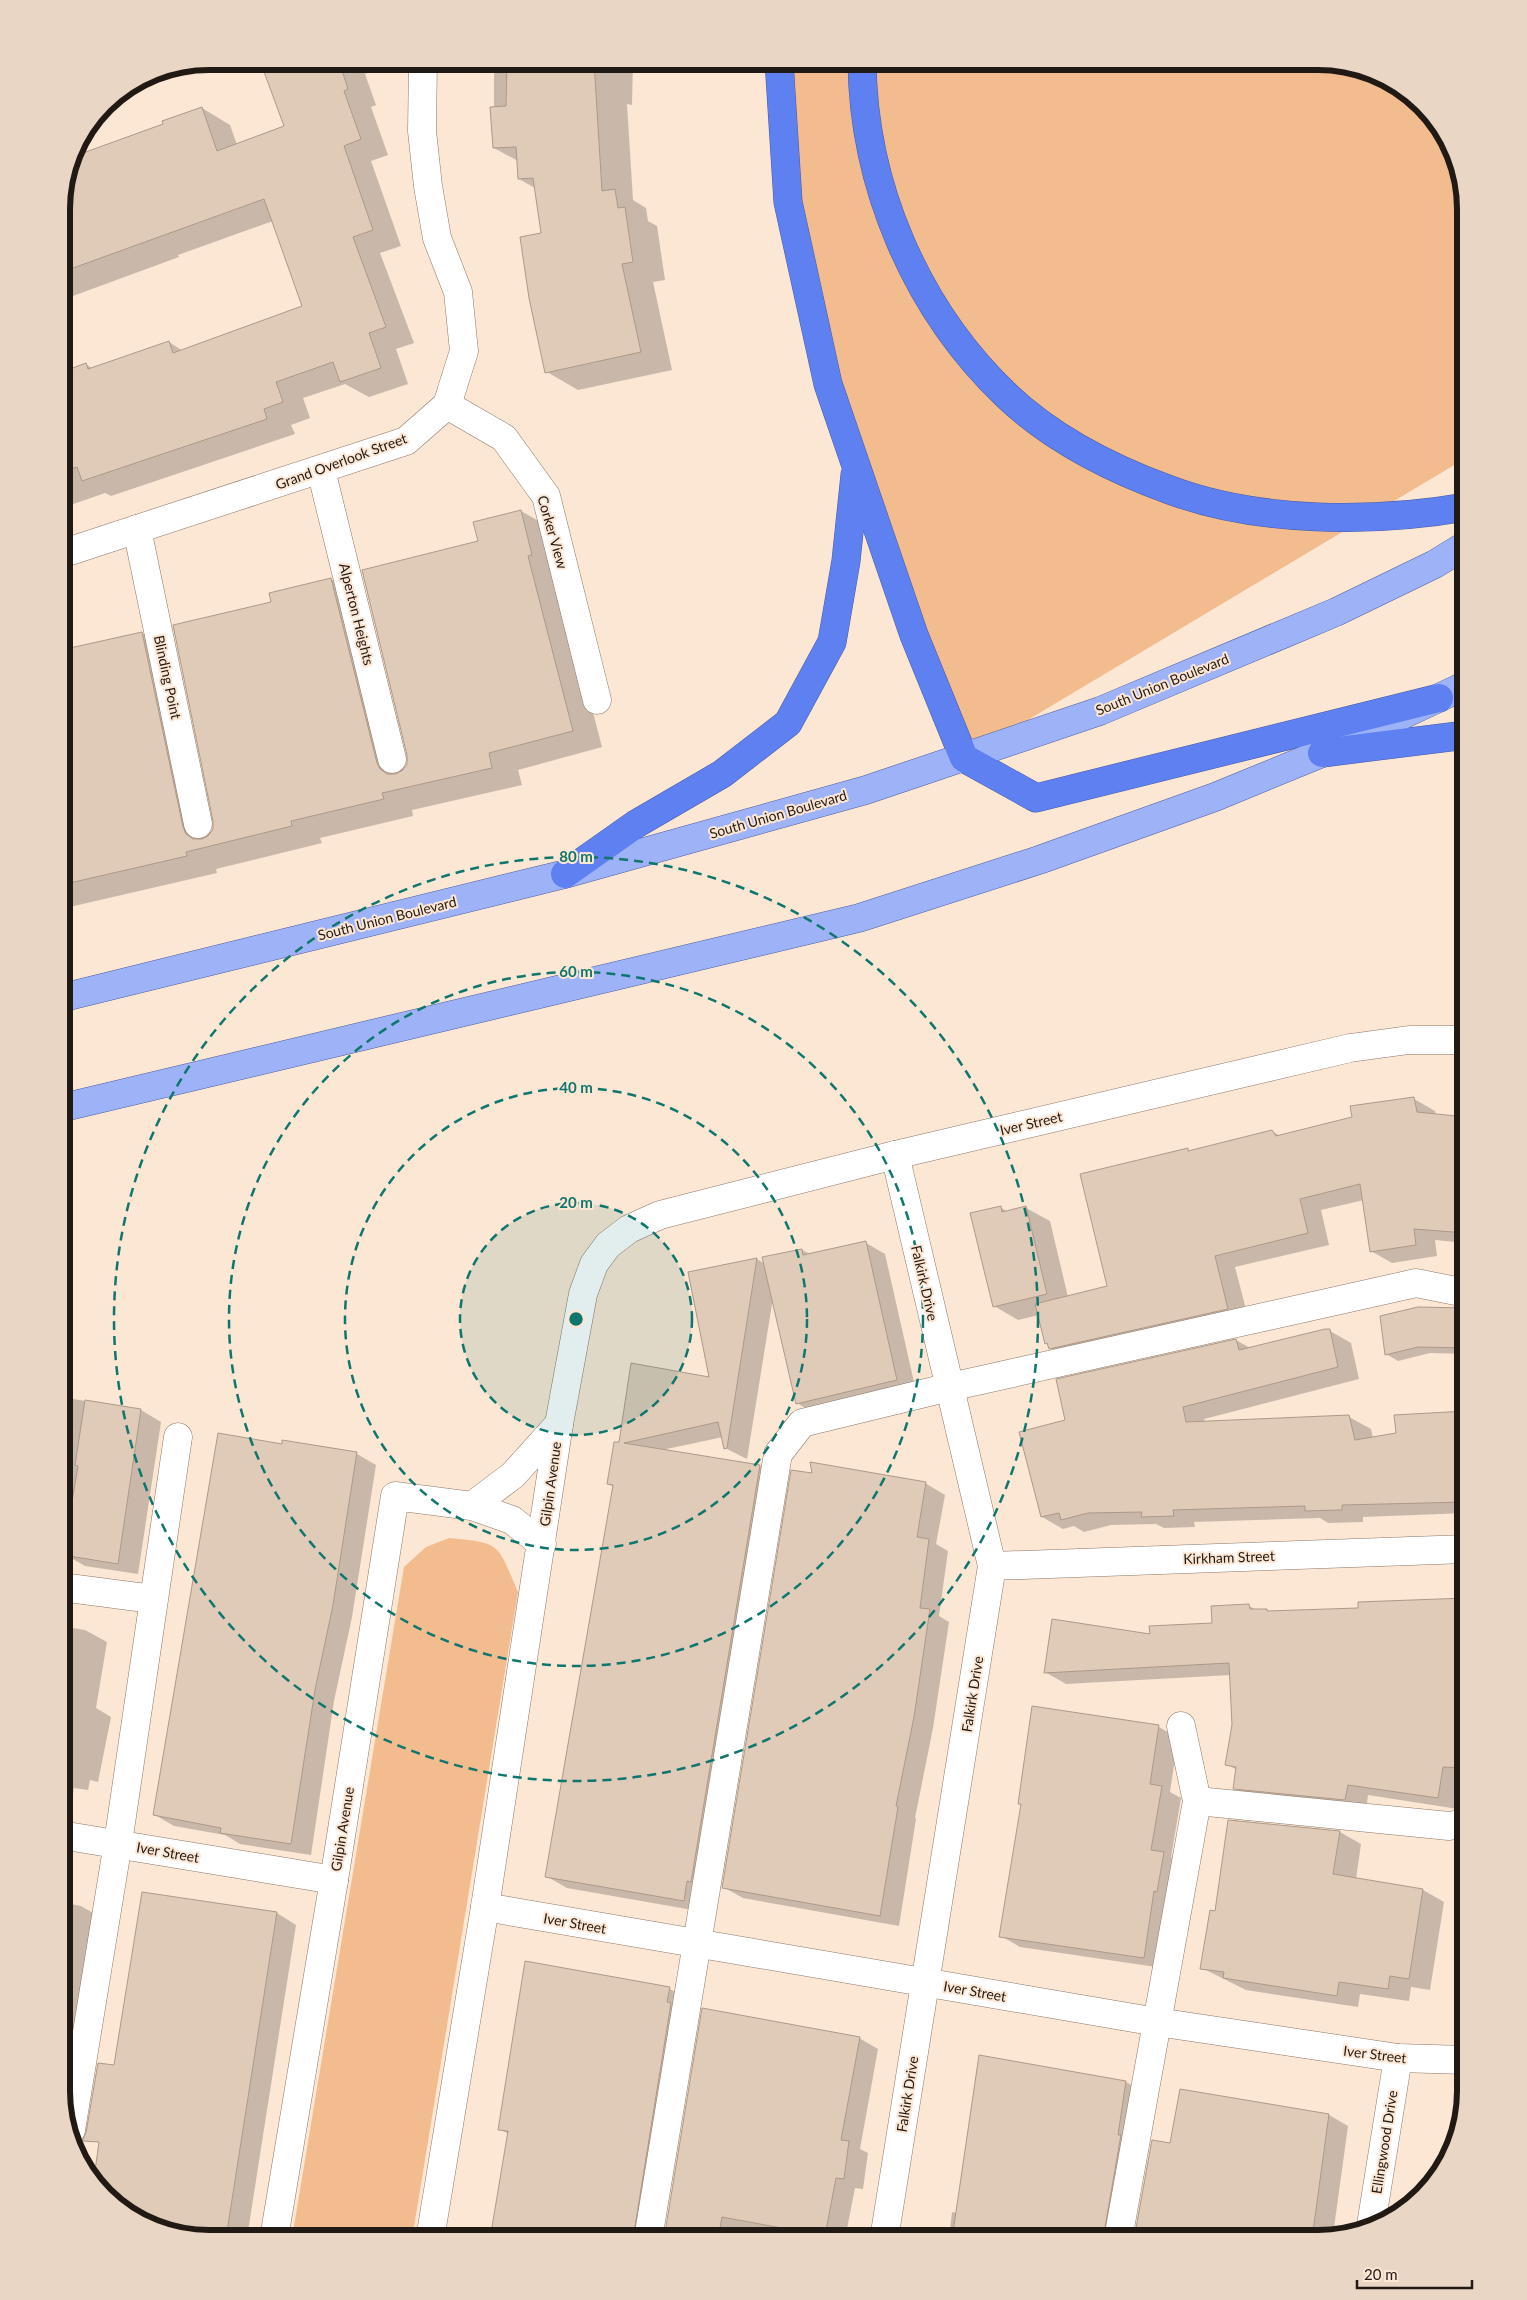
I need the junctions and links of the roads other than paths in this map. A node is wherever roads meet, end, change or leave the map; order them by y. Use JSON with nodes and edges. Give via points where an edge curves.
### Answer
{"nodes":[{"id":1,"x":423,"y":70,"type":"edge"},
{"id":2,"x":780,"y":70,"type":"edge"},
{"id":3,"x":862,"y":70,"type":"edge"},
{"id":4,"x":447,"y":405,"type":"junction"},
{"id":5,"x":856,"y":466,"type":"junction"},
{"id":6,"x":321,"y":470,"type":"junction"},
{"id":7,"x":1457,"y":509,"type":"edge"},
{"id":8,"x":136,"y":529,"type":"junction"},
{"id":9,"x":70,"y":551,"type":"edge"},
{"id":10,"x":1457,"y":551,"type":"edge"},
{"id":11,"x":1457,"y":689,"type":"edge"},
{"id":12,"x":1439,"y":698,"type":"junction"},
{"id":13,"x":598,"y":700,"type":"dead end"},
{"id":14,"x":1457,"y":736,"type":"edge"},
{"id":15,"x":1322,"y":753,"type":"junction"},
{"id":16,"x":964,"y":758,"type":"junction"},
{"id":17,"x":392,"y":759,"type":"dead end"},
{"id":18,"x":198,"y":824,"type":"dead end"},
{"id":19,"x":565,"y":874,"type":"junction"},
{"id":20,"x":70,"y":996,"type":"edge"},
{"id":21,"x":1457,"y":1040,"type":"edge"},
{"id":22,"x":70,"y":1106,"type":"edge"},
{"id":23,"x":895,"y":1155,"type":"junction"},
{"id":24,"x":608,"y":1245,"type":"joint"},
{"id":25,"x":1457,"y":1290,"type":"edge"},
{"id":26,"x":950,"y":1387,"type":"junction"},
{"id":27,"x":558,"y":1424,"type":"junction"},
{"id":28,"x":178,"y":1437,"type":"dead end"},
{"id":29,"x":472,"y":1506,"type":"junction"},
{"id":30,"x":542,"y":1544,"type":"junction"},
{"id":31,"x":1457,"y":1549,"type":"edge"},
{"id":32,"x":992,"y":1566,"type":"junction"},
{"id":33,"x":70,"y":1588,"type":"edge"},
{"id":34,"x":153,"y":1599,"type":"junction"},
{"id":35,"x":1181,"y":1726,"type":"dead end"},
{"id":36,"x":1197,"y":1801,"type":"junction"},
{"id":37,"x":1457,"y":1825,"type":"edge"},
{"id":38,"x":70,"y":1835,"type":"edge"},
{"id":39,"x":118,"y":1843,"type":"junction"},
{"id":40,"x":334,"y":1880,"type":"junction"},
{"id":41,"x":485,"y":1907,"type":"junction"},
{"id":42,"x":696,"y":1944,"type":"junction"},
{"id":43,"x":925,"y":1982,"type":"junction"},
{"id":44,"x":1157,"y":2022,"type":"junction"},
{"id":45,"x":1398,"y":2058,"type":"junction"},
{"id":46,"x":1457,"y":2060,"type":"edge"},
{"id":47,"x":71,"y":2074,"type":"edge"},
{"id":48,"x":72,"y":2112,"type":"edge"},
{"id":49,"x":1372,"y":2219,"type":"edge"},
{"id":50,"x":275,"y":2230,"type":"edge"},
{"id":51,"x":431,"y":2230,"type":"edge"},
{"id":52,"x":649,"y":2230,"type":"edge"},
{"id":53,"x":885,"y":2230,"type":"edge"},
{"id":54,"x":1120,"y":2230,"type":"edge"}],
"edges":[{"from":1,"to":4,"type":"street","via":[[422,131],[428,186],[437,238],[458,292],[464,351]]},
{"from":2,"to":5,"type":"highway","via":[[788,202],[828,384]]},
{"from":3,"to":7,"type":"highway","via":[[872,153],[888,212],[912,270],[971,358],[1007,396],[1062,438],[1108,464],[1171,490],[1226,506],[1287,514],[1349,516],[1428,514]]},
{"from":4,"to":6,"type":"street","name":"Grand Overlook Street","via":[[406,441]]},
{"from":4,"to":13,"type":"street","name":"Corker View","via":[[504,438],[546,496]]},
{"from":5,"to":16,"type":"highway","via":[[914,635]]},
{"from":5,"to":19,"type":"highway","via":[[846,561],[832,642],[788,723],[722,774],[636,824]]},
{"from":6,"to":8,"type":"street","name":"Grand Overlook Street"},
{"from":6,"to":17,"type":"street","name":"Alperton Heights"},
{"from":8,"to":9,"type":"street","name":"Grand Overlook Street"},
{"from":8,"to":18,"type":"street","name":"Blinding Point"},
{"from":10,"to":16,"type":"main road","name":"South Union Boulevard","via":[[1336,612],[1100,711]]},
{"from":11,"to":12,"type":"main road"},
{"from":12,"to":15,"type":"main road"},
{"from":12,"to":16,"type":"highway","via":[[1036,798]]},
{"from":14,"to":15,"type":"highway"},
{"from":15,"to":22,"type":"main road","via":[[1215,797],[1039,860],[859,918]]},
{"from":16,"to":19,"type":"main road","name":"South Union Boulevard","via":[[866,790]]},
{"from":19,"to":20,"type":"main road","name":"South Union Boulevard"},
{"from":21,"to":23,"type":"street","name":"Iver Street","via":[[1409,1040],[1350,1048]]},
{"from":23,"to":24,"type":"street","name":"Iver Street","via":[[660,1215],[629,1229]]},
{"from":23,"to":26,"type":"street","name":"Falkirk Drive"},
{"from":24,"to":27,"type":"street","name":"Gilpin Avenue","via":[[594,1264],[583,1294]]},
{"from":25,"to":26,"type":"street","via":[[1416,1282]]},
{"from":26,"to":32,"type":"street","name":"Falkirk Drive"},
{"from":26,"to":42,"type":"street","via":[[802,1423],[778,1454]]},
{"from":27,"to":29,"type":"street","name":"Gilpin Avenue","via":[[513,1475]]},
{"from":27,"to":30,"type":"street","name":"Gilpin Avenue"},
{"from":28,"to":34,"type":"street"},
{"from":29,"to":30,"type":"street","name":"Gilpin Avenue","via":[[512,1520]]},
{"from":29,"to":40,"type":"street","name":"Gilpin Avenue","via":[[395,1496]]},
{"from":30,"to":41,"type":"street","name":"Gilpin Avenue"},
{"from":31,"to":32,"type":"street","name":"Kirkham Street"},
{"from":32,"to":43,"type":"street","name":"Falkirk Drive"},
{"from":33,"to":34,"type":"street"},
{"from":34,"to":39,"type":"street"},
{"from":35,"to":36,"type":"street"},
{"from":36,"to":37,"type":"street"},
{"from":36,"to":44,"type":"street"},
{"from":38,"to":39,"type":"street","name":"Iver Street"},
{"from":39,"to":40,"type":"street","name":"Iver Street"},
{"from":39,"to":47,"type":"street"},
{"from":40,"to":50,"type":"street","name":"Gilpin Avenue"},
{"from":41,"to":42,"type":"street","name":"Iver Street"},
{"from":41,"to":51,"type":"street","name":"Gilpin Avenue"},
{"from":42,"to":43,"type":"street","name":"Iver Street"},
{"from":42,"to":52,"type":"street"},
{"from":43,"to":44,"type":"street","name":"Iver Street"},
{"from":43,"to":53,"type":"street","name":"Falkirk Drive"},
{"from":44,"to":45,"type":"street","name":"Iver Street"},
{"from":44,"to":54,"type":"street"},
{"from":45,"to":46,"type":"street","name":"Iver Street"},
{"from":45,"to":49,"type":"street","name":"Ellingwood Drive"},
{"from":47,"to":48,"type":"street"}]}
